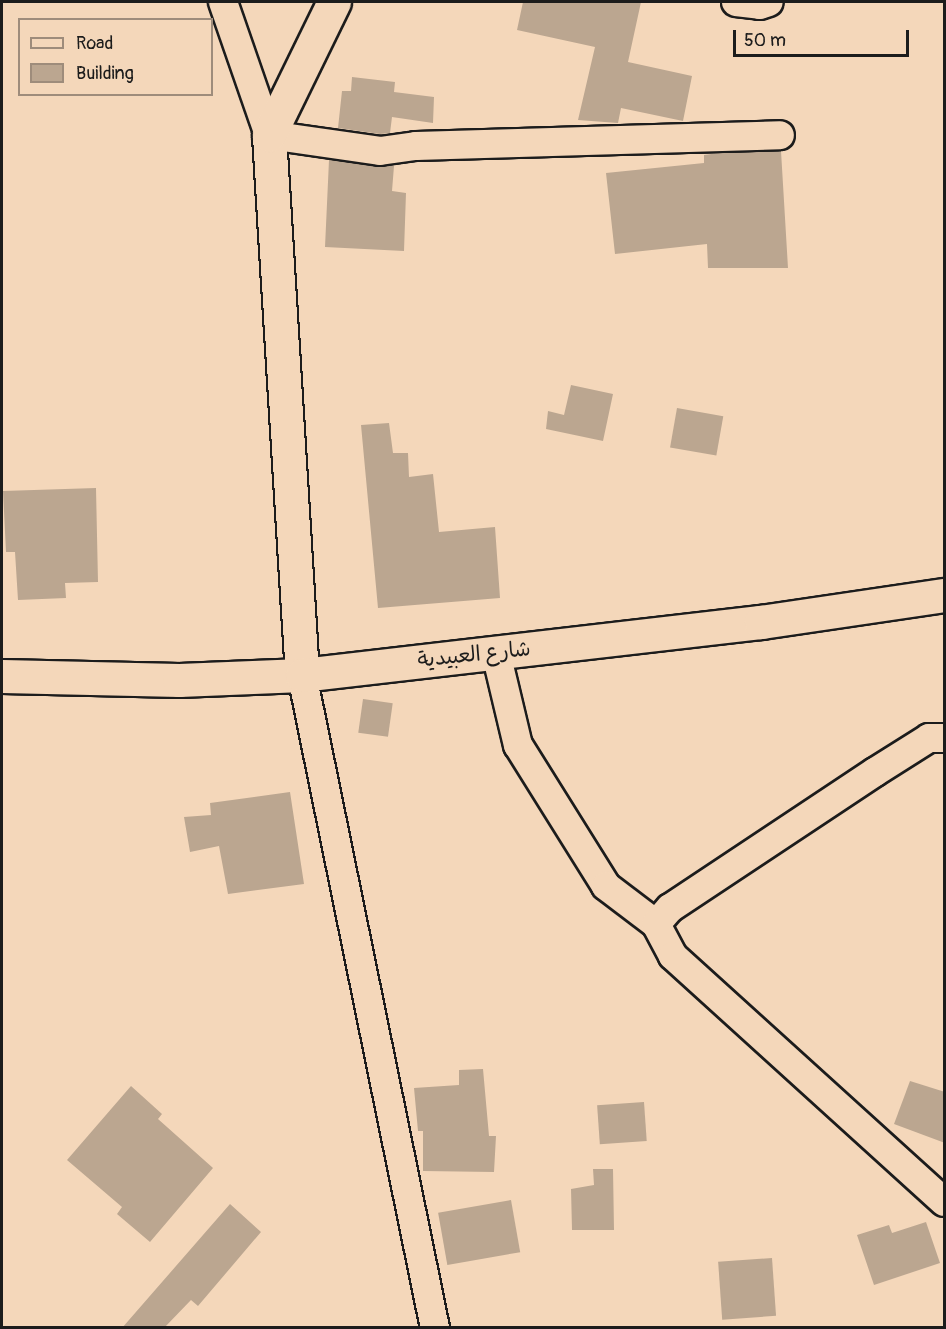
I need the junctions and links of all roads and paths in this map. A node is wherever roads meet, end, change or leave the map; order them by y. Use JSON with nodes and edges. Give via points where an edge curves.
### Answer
{"nodes":[{"id":1,"x":223,"y":2,"type":"edge"},
{"id":2,"x":334,"y":2,"type":"edge"},
{"id":3,"x":736,"y":2,"type":"edge"},
{"id":4,"x":769,"y":2,"type":"edge"},
{"id":5,"x":269,"y":135,"type":"junction"},
{"id":6,"x":780,"y":135,"type":"dead end"},
{"id":7,"x":945,"y":595,"type":"edge"},
{"id":8,"x":496,"y":653,"type":"junction"},
{"id":9,"x":302,"y":675,"type":"junction"},
{"id":10,"x":2,"y":676,"type":"edge"},
{"id":11,"x":945,"y":738,"type":"edge"},
{"id":12,"x":656,"y":924,"type":"junction"},
{"id":13,"x":945,"y":1202,"type":"edge"},
{"id":14,"x":435,"y":1328,"type":"edge"}],
"edges":[{"from":1,"to":5,"type":"street"},
{"from":2,"to":5,"type":"main road"},
{"from":3,"to":4,"type":"street"},
{"from":5,"to":6,"type":"street","via":[[380,152],[416,146]]},
{"from":5,"to":9,"type":"main road"},
{"from":7,"to":8,"type":"main road","name":"شارع العبيدية","via":[[761,622]]},
{"from":8,"to":9,"type":"main road","name":"شارع العبيدية"},
{"from":8,"to":12,"type":"street","via":[[518,745],[606,886]]},
{"from":9,"to":10,"type":"main road","name":"شارع العبيدية","via":[[179,680]]},
{"from":9,"to":14,"type":"street"},
{"from":11,"to":12,"type":"street","via":[[928,738],[875,772],[670,908]]},
{"from":12,"to":13,"type":"street","via":[[673,956]]}]}
